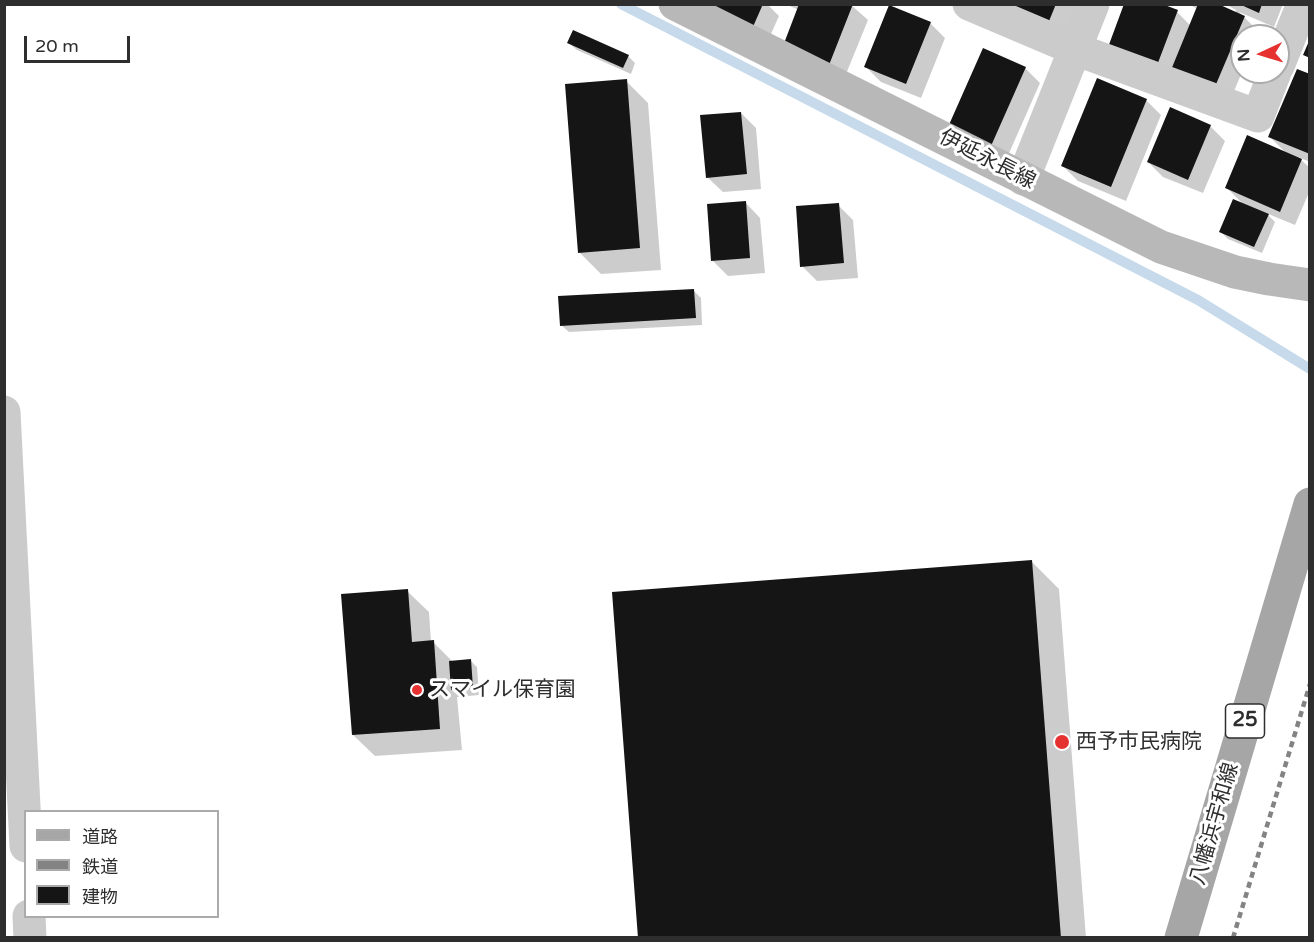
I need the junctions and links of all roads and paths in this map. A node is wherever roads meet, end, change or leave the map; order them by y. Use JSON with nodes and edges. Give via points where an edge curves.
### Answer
{"nodes":[{"id":1,"x":675,"y":4,"type":"edge"},
{"id":2,"x":969,"y":4,"type":"edge"},
{"id":3,"x":1093,"y":4,"type":"edge"},
{"id":4,"x":1303,"y":4,"type":"edge"},
{"id":5,"x":1290,"y":36,"type":"edge"},
{"id":6,"x":1075,"y":49,"type":"junction"},
{"id":7,"x":1270,"y":84,"type":"edge"},
{"id":8,"x":1023,"y":178,"type":"junction"},
{"id":9,"x":1310,"y":285,"type":"edge"},
{"id":10,"x":4,"y":412,"type":"edge"},
{"id":11,"x":1310,"y":504,"type":"edge"},
{"id":12,"x":24,"y":810,"type":"edge"},
{"id":13,"x":29,"y":918,"type":"edge"},
{"id":14,"x":30,"y":938,"type":"edge"},
{"id":15,"x":1181,"y":938,"type":"edge"}],
"edges":[{"from":1,"to":8,"type":"main road","name":"伊延永長線"},
{"from":2,"to":6,"type":"street"},
{"from":3,"to":6,"type":"street"},
{"from":4,"to":5,"type":"street"},
{"from":6,"to":7,"type":"street","via":[[1258,116]]},
{"from":6,"to":8,"type":"street"},
{"from":8,"to":9,"type":"main road","name":"伊延永長線","via":[[1161,247],[1235,272]]},
{"from":10,"to":12,"type":"street"},
{"from":11,"to":15,"type":"main road","name":"八幡浜宇和線","number":"25"},
{"from":13,"to":14,"type":"street"}]}
